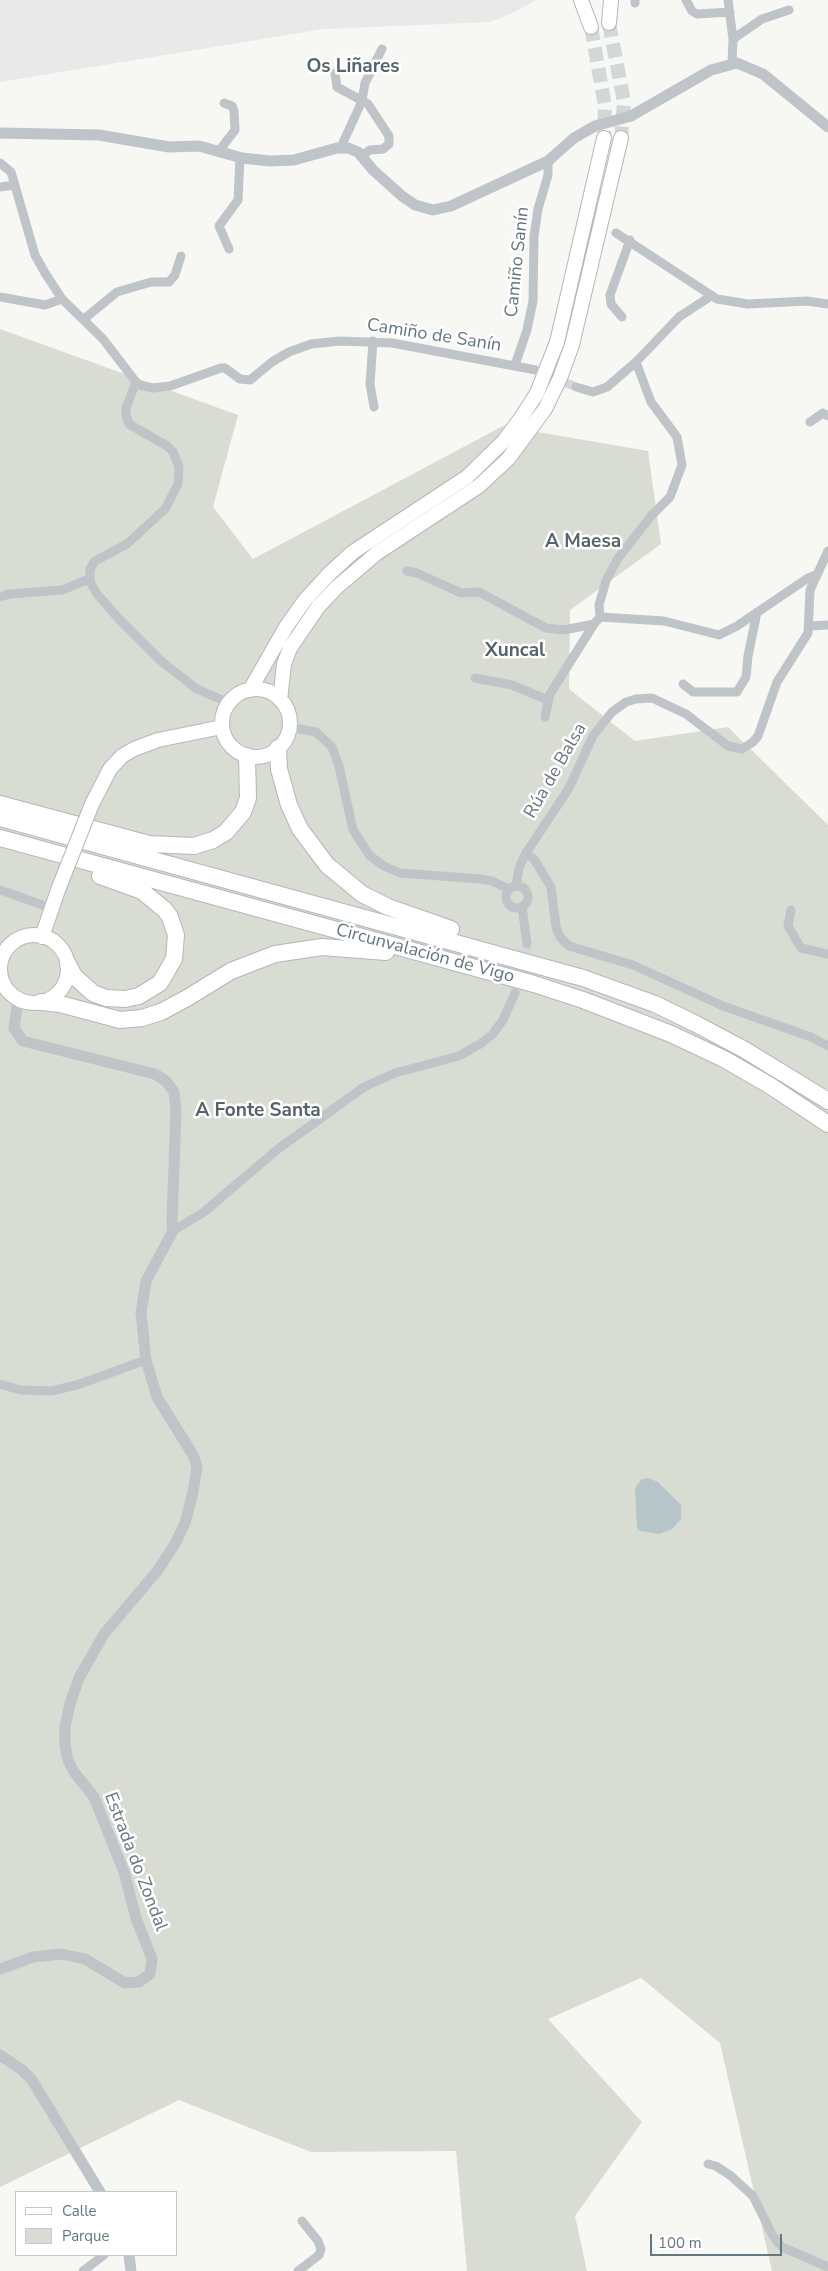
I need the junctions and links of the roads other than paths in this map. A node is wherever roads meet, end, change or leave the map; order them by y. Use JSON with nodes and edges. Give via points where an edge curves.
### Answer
{"nodes":[{"id":1,"x":581,"y":0,"type":"edge"},
{"id":2,"x":611,"y":0,"type":"edge"},
{"id":3,"x":686,"y":0,"type":"edge"},
{"id":4,"x":728,"y":0,"type":"edge"},
{"id":5,"x":789,"y":10,"type":"dead end"},
{"id":6,"x":730,"y":12,"type":"junction"},
{"id":7,"x":609,"y":23,"type":"tunnel mouth"},
{"id":8,"x":591,"y":27,"type":"tunnel mouth"},
{"id":9,"x":733,"y":39,"type":"junction"},
{"id":10,"x":382,"y":50,"type":"dead end"},
{"id":11,"x":732,"y":63,"type":"junction"},
{"id":12,"x":334,"y":73,"type":"dead end"},
{"id":13,"x":362,"y":101,"type":"junction"},
{"id":14,"x":224,"y":103,"type":"dead end"},
{"id":15,"x":828,"y":127,"type":"edge"},
{"id":16,"x":0,"y":134,"type":"edge"},
{"id":17,"x":604,"y":138,"type":"tunnel mouth"},
{"id":18,"x":621,"y":138,"type":"tunnel mouth"},
{"id":19,"x":341,"y":147,"type":"junction"},
{"id":20,"x":219,"y":151,"type":"junction"},
{"id":21,"x":361,"y":156,"type":"junction"},
{"id":22,"x":240,"y":157,"type":"junction"},
{"id":23,"x":548,"y":161,"type":"junction"},
{"id":24,"x":0,"y":163,"type":"edge"},
{"id":25,"x":15,"y":185,"type":"junction"},
{"id":26,"x":0,"y":187,"type":"edge"},
{"id":27,"x":616,"y":232,"type":"dead end"},
{"id":28,"x":630,"y":240,"type":"junction"},
{"id":29,"x":229,"y":249,"type":"dead end"},
{"id":30,"x":181,"y":256,"type":"dead end"},
{"id":31,"x":711,"y":296,"type":"junction"},
{"id":32,"x":0,"y":297,"type":"edge"},
{"id":33,"x":62,"y":299,"type":"junction"},
{"id":34,"x":828,"y":304,"type":"edge"},
{"id":35,"x":622,"y":317,"type":"dead end"},
{"id":36,"x":84,"y":319,"type":"junction"},
{"id":37,"x":373,"y":341,"type":"junction"},
{"id":38,"x":636,"y":362,"type":"junction"},
{"id":39,"x":515,"y":365,"type":"junction"},
{"id":40,"x":536,"y":370,"type":"tunnel mouth"},
{"id":41,"x":136,"y":382,"type":"junction"},
{"id":42,"x":576,"y":387,"type":"tunnel mouth"},
{"id":43,"x":374,"y":408,"type":"dead end"},
{"id":44,"x":828,"y":416,"type":"edge"},
{"id":45,"x":810,"y":422,"type":"dead end"},
{"id":46,"x":828,"y":550,"type":"edge"},
{"id":47,"x":407,"y":571,"type":"dead end"},
{"id":48,"x":816,"y":575,"type":"junction"},
{"id":49,"x":89,"y":579,"type":"junction"},
{"id":50,"x":0,"y":597,"type":"edge"},
{"id":51,"x":757,"y":612,"type":"junction"},
{"id":52,"x":597,"y":620,"type":"junction"},
{"id":53,"x":828,"y":625,"type":"edge"},
{"id":54,"x":810,"y":626,"type":"junction"},
{"id":55,"x":475,"y":678,"type":"dead end"},
{"id":56,"x":683,"y":684,"type":"dead end"},
{"id":57,"x":250,"y":690,"type":"junction"},
{"id":58,"x":280,"y":700,"type":"junction"},
{"id":59,"x":548,"y":700,"type":"junction"},
{"id":60,"x":228,"y":703,"type":"junction"},
{"id":61,"x":545,"y":717,"type":"dead end"},
{"id":62,"x":222,"y":727,"type":"junction"},
{"id":63,"x":289,"y":727,"type":"junction"},
{"id":64,"x":278,"y":748,"type":"junction"},
{"id":65,"x":247,"y":756,"type":"junction"},
{"id":66,"x":0,"y":804,"type":"edge"},
{"id":67,"x":0,"y":818,"type":"edge"},
{"id":68,"x":0,"y":838,"type":"edge"},
{"id":69,"x":0,"y":846,"type":"edge"},
{"id":70,"x":526,"y":853,"type":"junction"},
{"id":71,"x":513,"y":888,"type":"junction"},
{"id":72,"x":0,"y":890,"type":"edge"},
{"id":73,"x":522,"y":906,"type":"junction"},
{"id":74,"x":51,"y":908,"type":"junction"},
{"id":75,"x":791,"y":910,"type":"dead end"},
{"id":76,"x":42,"y":937,"type":"junction"},
{"id":77,"x":527,"y":944,"type":"tunnel mouth"},
{"id":78,"x":418,"y":952,"type":"junction"},
{"id":79,"x":828,"y":954,"type":"edge"},
{"id":80,"x":68,"y":964,"type":"junction"},
{"id":81,"x":583,"y":978,"type":"junction"},
{"id":82,"x":1,"y":982,"type":"edge"},
{"id":83,"x":516,"y":993,"type":"tunnel mouth"},
{"id":84,"x":18,"y":999,"type":"junction"},
{"id":85,"x":41,"y":1002,"type":"junction"},
{"id":86,"x":828,"y":1046,"type":"edge"},
{"id":87,"x":828,"y":1101,"type":"edge"},
{"id":88,"x":828,"y":1124,"type":"edge"},
{"id":89,"x":174,"y":1231,"type":"junction"},
{"id":90,"x":146,"y":1360,"type":"junction"},
{"id":91,"x":0,"y":1384,"type":"edge"},
{"id":92,"x":0,"y":1969,"type":"edge"},
{"id":93,"x":0,"y":2055,"type":"edge"},
{"id":94,"x":708,"y":2164,"type":"dead end"},
{"id":95,"x":99,"y":2191,"type":"edge"},
{"id":96,"x":302,"y":2221,"type":"dead end"},
{"id":97,"x":103,"y":2256,"type":"edge"},
{"id":98,"x":129,"y":2256,"type":"edge"},
{"id":99,"x":828,"y":2266,"type":"edge"},
{"id":100,"x":83,"y":2271,"type":"edge"},
{"id":101,"x":131,"y":2271,"type":"edge"},
{"id":102,"x":298,"y":2271,"type":"edge"}],
"edges":[{"from":1,"to":8,"type":"main road"},
{"from":2,"to":7,"type":"main road"},
{"from":3,"to":6,"type":"street","via":[[697,14]]},
{"from":4,"to":6,"type":"street"},
{"from":5,"to":9,"type":"street","via":[[762,19]]},
{"from":6,"to":9,"type":"street"},
{"from":9,"to":11,"type":"street"},
{"from":10,"to":13,"type":"street","via":[[365,83]]},
{"from":11,"to":15,"type":"street","via":[[746,65],[763,74]]},
{"from":11,"to":23,"type":"street","bridge":true,"via":[[711,70],[631,116],[595,126],[574,138]]},
{"from":12,"to":13,"type":"street","via":[[337,87]]},
{"from":13,"to":19,"type":"street"},
{"from":13,"to":21,"type":"street","via":[[368,104],[389,136],[389,144]]},
{"from":14,"to":20,"type":"street","via":[[232,106],[235,130]]},
{"from":16,"to":20,"type":"street","via":[[99,135],[169,147],[198,146]]},
{"from":17,"to":57,"type":"main road","via":[[557,342],[537,393],[521,418],[504,441],[467,477],[353,552],[329,574],[286,627]]},
{"from":18,"to":58,"type":"main road","via":[[572,345],[544,409],[528,435],[480,486],[376,553],[337,586],[290,648],[284,664]]},
{"from":19,"to":21,"type":"street"},
{"from":19,"to":22,"type":"street","via":[[294,160]]},
{"from":20,"to":22,"type":"street"},
{"from":21,"to":23,"type":"street","via":[[402,196],[415,205],[433,210],[451,206]]},
{"from":22,"to":29,"type":"street","via":[[238,200],[219,226]]},
{"from":23,"to":39,"type":"street","name":"Camiño Sanín","via":[[548,175],[534,236],[533,301]]},
{"from":24,"to":25,"type":"street","via":[[12,172]]},
{"from":25,"to":26,"type":"street"},
{"from":25,"to":33,"type":"street","via":[[35,255]]},
{"from":27,"to":28,"type":"street"},
{"from":28,"to":31,"type":"street"},
{"from":28,"to":35,"type":"street","via":[[610,300]]},
{"from":30,"to":36,"type":"street","via":[[175,275],[168,282],[151,282],[117,292]]},
{"from":31,"to":34,"type":"street","via":[[748,304],[807,301]]},
{"from":31,"to":38,"type":"street","via":[[679,317]]},
{"from":32,"to":33,"type":"street","via":[[45,305]]},
{"from":33,"to":36,"type":"street"},
{"from":36,"to":41,"type":"street"},
{"from":37,"to":39,"type":"street","name":"Camiño de Sanín"},
{"from":37,"to":41,"type":"street","name":"Camiño de Sanín","via":[[311,344],[272,362],[250,380],[240,379],[225,368],[161,388]]},
{"from":37,"to":43,"type":"street","via":[[370,384]]},
{"from":38,"to":42,"type":"street","via":[[600,390],[586,391]]},
{"from":38,"to":52,"type":"street","via":[[651,402],[677,437],[682,465],[670,497],[618,558],[606,581]]},
{"from":39,"to":40,"type":"street","name":"Camiño de Sanín"},
{"from":41,"to":49,"type":"street","via":[[126,408],[129,424],[173,452],[179,468],[178,484],[165,509],[127,544],[95,561]]},
{"from":44,"to":45,"type":"street","via":[[823,413]]},
{"from":46,"to":48,"type":"street","name":"Rúa de Balsa"},
{"from":47,"to":52,"type":"street","via":[[462,593],[479,592],[546,628],[564,630]]},
{"from":48,"to":51,"type":"street"},
{"from":48,"to":54,"type":"street","name":"Rúa de Balsa","via":[[809,596]]},
{"from":49,"to":50,"type":"street","via":[[62,590]]},
{"from":49,"to":60,"type":"street","via":[[93,589],[118,619],[161,661],[197,689]]},
{"from":51,"to":52,"type":"street","via":[[719,635],[664,621]]},
{"from":51,"to":56,"type":"street","via":[[746,677],[738,692],[693,692]]},
{"from":52,"to":59,"type":"street"},
{"from":53,"to":54,"type":"street"},
{"from":54,"to":70,"type":"street","name":"Rúa de Balsa","via":[[777,682],[758,736],[747,747],[737,749],[728,746],[686,714],[652,698],[636,698],[619,706],[592,736],[569,788]]},
{"from":55,"to":59,"type":"street","via":[[512,685]]},
{"from":57,"to":58,"type":"main road","via":[[266,691]]},
{"from":57,"to":60,"type":"main road"},
{"from":58,"to":63,"type":"main road","via":[[288,714]]},
{"from":59,"to":61,"type":"street"},
{"from":60,"to":62,"type":"main road"},
{"from":62,"to":65,"type":"main road","via":[[230,745]]},
{"from":62,"to":74,"type":"main road","bridge":true,"via":[[158,740],[128,752],[110,769],[92,804]]},
{"from":63,"to":64,"type":"main road","via":[[284,742]]},
{"from":63,"to":71,"type":"street","via":[[316,732],[332,747],[353,830],[370,856],[400,873],[481,879]]},
{"from":64,"to":65,"type":"main road","via":[[258,757]]},
{"from":64,"to":81,"type":"highway","via":[[284,792],[300,829],[311,846],[362,894],[440,926],[566,966]]},
{"from":65,"to":66,"type":"highway","via":[[248,792],[243,812],[226,832],[194,846],[149,844]]},
{"from":67,"to":81,"type":"highway","name":"Circunvalación de Vigo"},
{"from":68,"to":78,"type":"highway","name":"Circunvalación de Vigo"},
{"from":69,"to":80,"type":"highway","via":[[142,891],[165,910],[174,926],[176,949],[171,967],[160,983],[139,996],[117,1000],[93,993],[74,976]]},
{"from":70,"to":71,"type":"street","name":"Rúa de Balsa"},
{"from":70,"to":86,"type":"street","via":[[534,859],[550,887],[556,927],[569,946],[633,965],[723,1006]]},
{"from":71,"to":73,"type":"street","via":[[524,888],[527,900]]},
{"from":71,"to":73,"type":"street","via":[[506,896],[508,903],[514,907]]},
{"from":72,"to":74,"type":"street"},
{"from":73,"to":77,"type":"street"},
{"from":74,"to":76,"type":"main road"},
{"from":75,"to":79,"type":"street","via":[[788,926],[801,948]]},
{"from":76,"to":80,"type":"main road","via":[[62,950]]},
{"from":76,"to":82,"type":"main road","via":[[28,936],[11,945],[1,962]]},
{"from":78,"to":85,"type":"highway","via":[[395,954],[322,947],[274,954],[231,971],[161,1012],[142,1018],[120,1020]]},
{"from":78,"to":88,"type":"highway","name":"Circunvalación de Vigo","via":[[583,1000],[671,1034],[770,1085]]},
{"from":80,"to":85,"type":"main road","via":[[64,986]]},
{"from":81,"to":87,"type":"highway","name":"Circunvalación de Vigo","via":[[655,1004],[696,1024]]},
{"from":82,"to":84,"type":"main road"},
{"from":83,"to":89,"type":"street","via":[[503,1020],[480,1044],[458,1056],[388,1075],[364,1087],[278,1149],[204,1212]]},
{"from":84,"to":85,"type":"main road"},
{"from":84,"to":89,"type":"street","via":[[14,1028],[23,1041],[147,1071],[171,1086],[176,1111]]},
{"from":89,"to":90,"type":"street","name":"Estrada do Zondal","via":[[146,1281],[141,1300]]},
{"from":90,"to":91,"type":"street","via":[[51,1391],[20,1390]]},
{"from":90,"to":92,"type":"street","name":"Estrada do Zondal","via":[[157,1397],[197,1466],[193,1492],[185,1523],[175,1544],[158,1570],[104,1634],[79,1678],[65,1727],[65,1746],[74,1772],[94,1797],[124,1872],[136,1918],[152,1959],[152,1969],[139,1982],[124,1983],[85,1958],[62,1954],[33,1957]]},
{"from":93,"to":95,"type":"street","via":[[32,2080]]},
{"from":94,"to":99,"type":"street","via":[[732,2176],[753,2196],[782,2247]]},
{"from":96,"to":102,"type":"street","via":[[321,2249],[319,2256]]},
{"from":97,"to":100,"type":"street"},
{"from":98,"to":101,"type":"street"}]}
